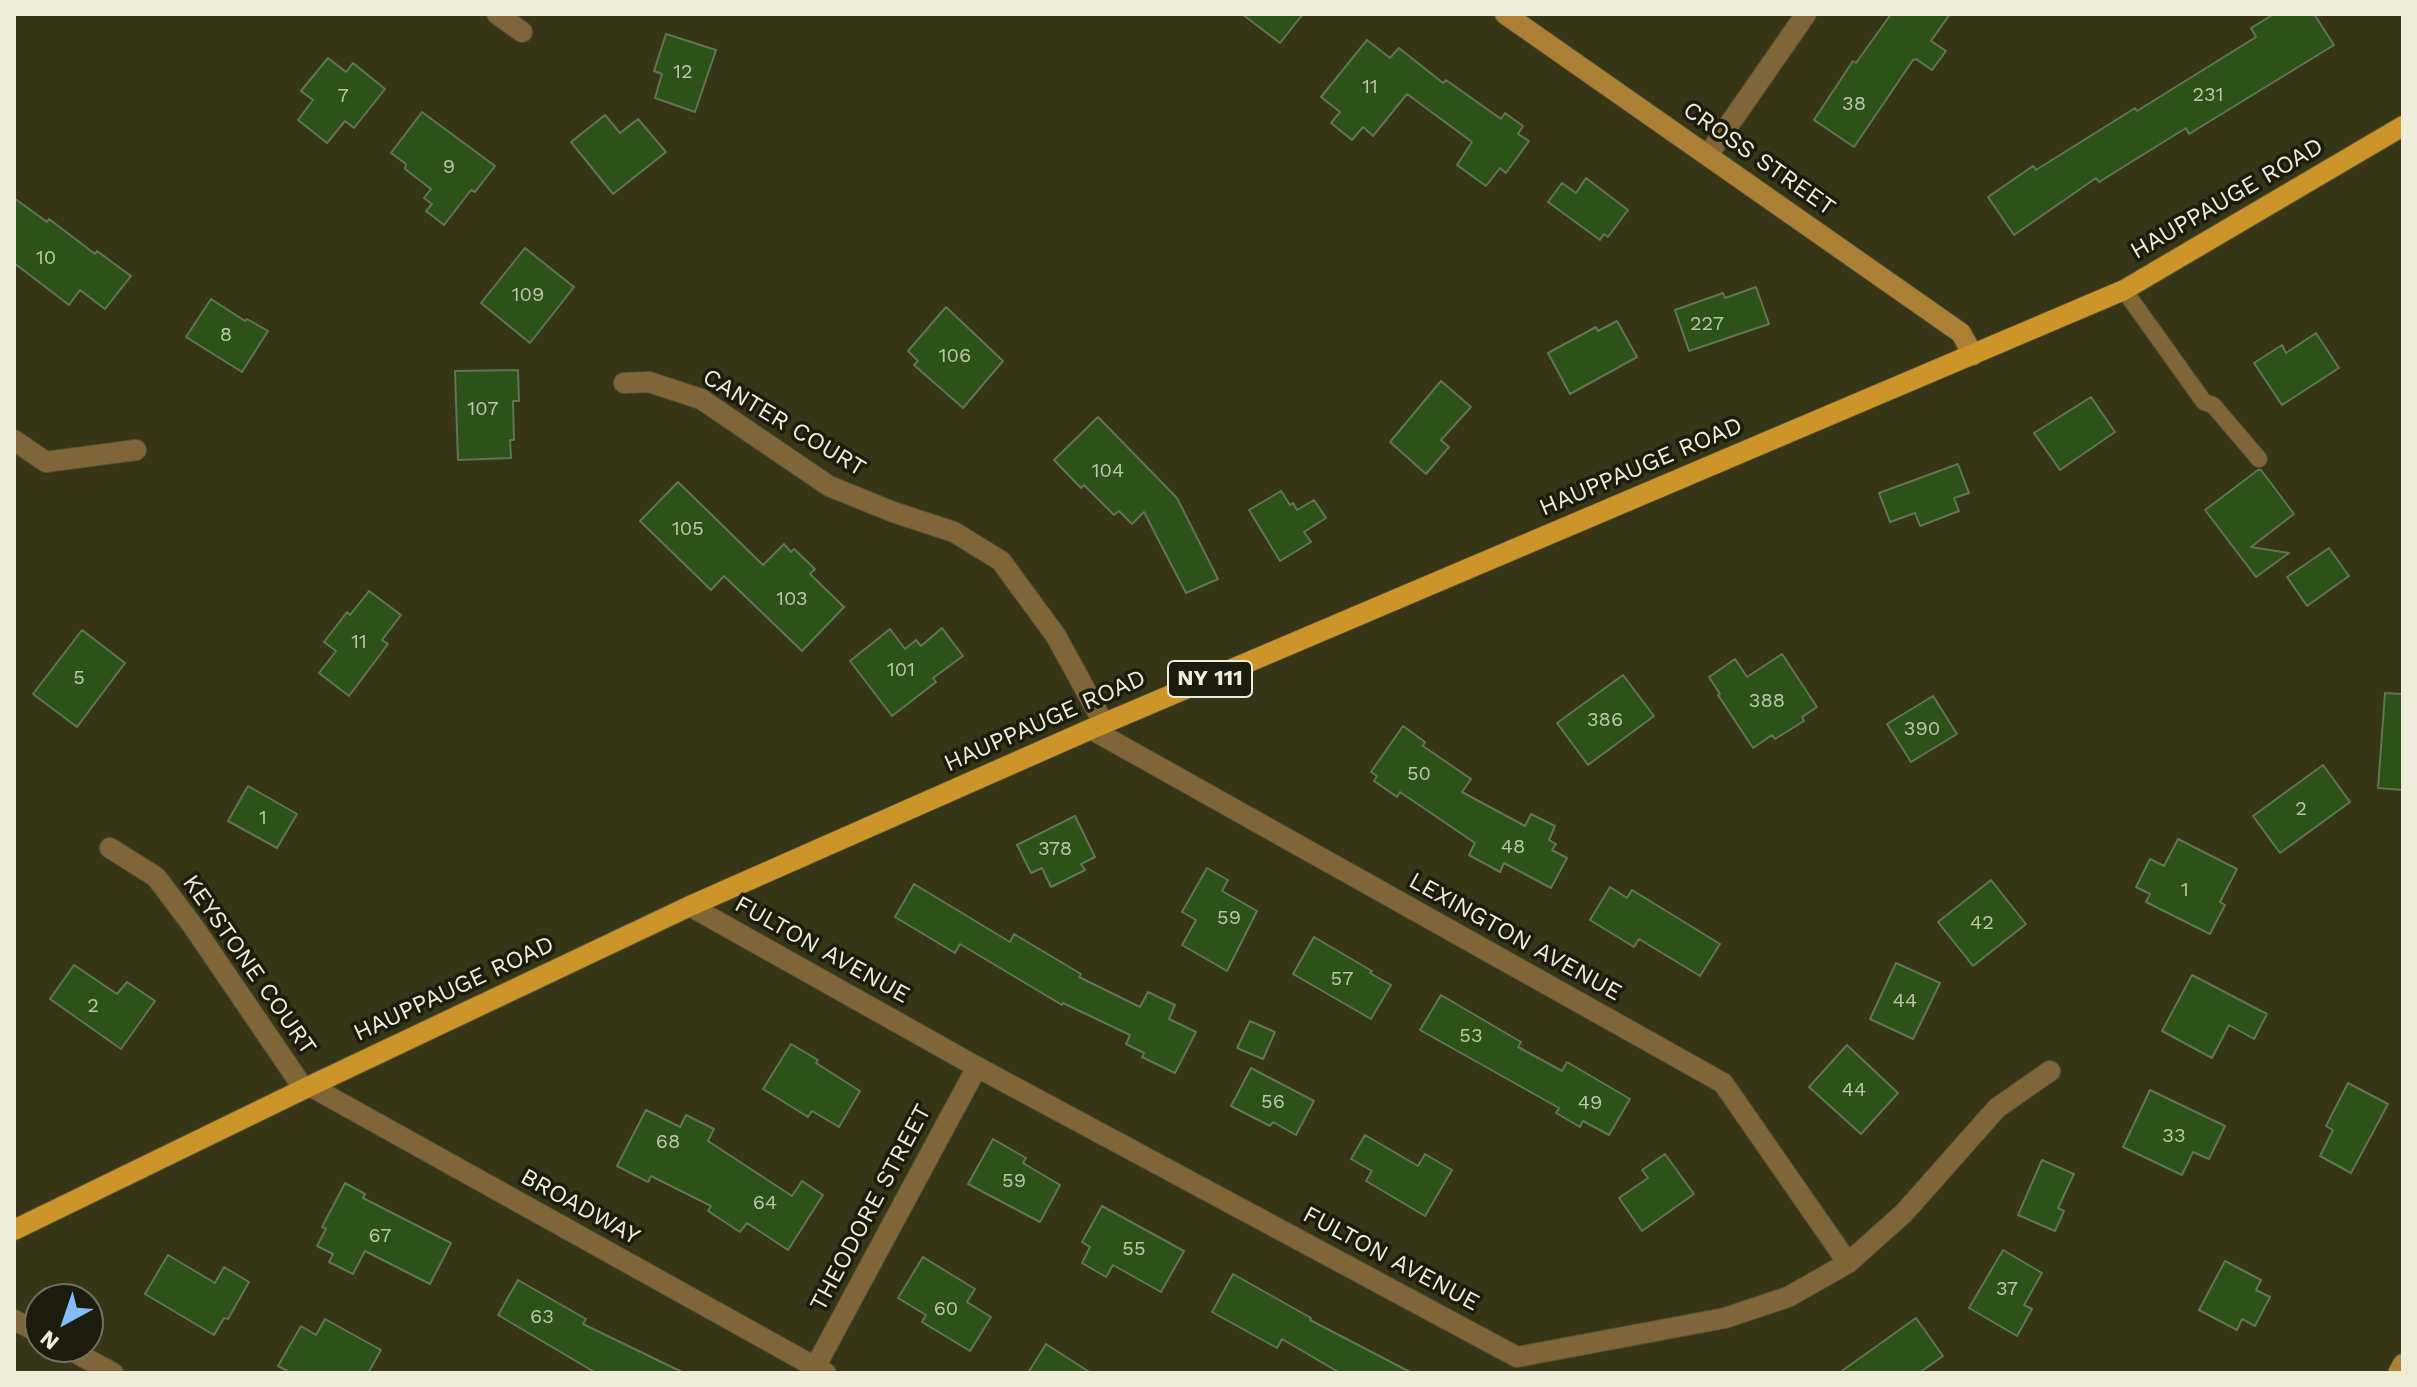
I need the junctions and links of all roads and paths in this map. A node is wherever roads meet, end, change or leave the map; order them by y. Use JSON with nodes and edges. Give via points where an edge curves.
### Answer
{"nodes":[{"id":1,"x":497,"y":14,"type":"edge"},
{"id":2,"x":1505,"y":14,"type":"edge"},
{"id":3,"x":1806,"y":14,"type":"edge"},
{"id":4,"x":522,"y":32,"type":"dead end"},
{"id":5,"x":2403,"y":126,"type":"edge"},
{"id":6,"x":1708,"y":155,"type":"junction"},
{"id":7,"x":2124,"y":290,"type":"junction"},
{"id":8,"x":1973,"y":355,"type":"junction"},
{"id":9,"x":624,"y":383,"type":"dead end"},
{"id":10,"x":14,"y":440,"type":"edge"},
{"id":11,"x":136,"y":450,"type":"dead end"},
{"id":12,"x":2259,"y":459,"type":"dead end"},
{"id":13,"x":1097,"y":726,"type":"junction"},
{"id":14,"x":110,"y":848,"type":"dead end"},
{"id":15,"x":690,"y":906,"type":"junction"},
{"id":16,"x":977,"y":1067,"type":"junction"},
{"id":17,"x":2050,"y":1071,"type":"dead end"},
{"id":18,"x":307,"y":1088,"type":"junction"},
{"id":19,"x":14,"y":1230,"type":"edge"},
{"id":20,"x":1848,"y":1263,"type":"junction"},
{"id":21,"x":95,"y":1363,"type":"edge"},
{"id":22,"x":2403,"y":1364,"type":"edge"},
{"id":23,"x":818,"y":1371,"type":"edge"},
{"id":24,"x":113,"y":1373,"type":"edge"},
{"id":25,"x":2398,"y":1373,"type":"edge"}],
"edges":[{"from":1,"to":4,"type":"street"},
{"from":2,"to":6,"type":"street","name":"CROSS STREET"},
{"from":3,"to":6,"type":"street"},
{"from":5,"to":7,"type":"main road","name":"HAUPPAUGE ROAD","number":"NY 111"},
{"from":6,"to":8,"type":"street","name":"CROSS STREET","via":[[1961,333]]},
{"from":7,"to":8,"type":"main road","name":"HAUPPAUGE ROAD","number":"NY 111"},
{"from":7,"to":12,"type":"lane","via":[[2204,402],[2213,405]]},
{"from":8,"to":13,"type":"main road","name":"HAUPPAUGE ROAD","number":"NY 111"},
{"from":9,"to":13,"type":"street","name":"CANTER COURT","via":[[649,382],[701,399],[829,486],[954,532],[1001,561],[1056,636]]},
{"from":10,"to":11,"type":"street","via":[[46,462]]},
{"from":13,"to":15,"type":"main road","name":"HAUPPAUGE ROAD","number":"NY 111"},
{"from":13,"to":20,"type":"street","name":"LEXINGTON AVENUE","via":[[1723,1083]]},
{"from":14,"to":18,"type":"street","name":"KEYSTONE COURT","via":[[156,877]]},
{"from":15,"to":16,"type":"street","name":"FULTON AVENUE"},
{"from":15,"to":18,"type":"main road","name":"HAUPPAUGE ROAD","number":"NY 111"},
{"from":16,"to":20,"type":"street","name":"FULTON AVENUE","via":[[1517,1357],[1725,1318],[1788,1297]]},
{"from":16,"to":23,"type":"street","name":"THEODORE STREET"},
{"from":17,"to":20,"type":"street","name":"FULTON AVENUE","via":[[1997,1108],[1904,1213]]},
{"from":18,"to":19,"type":"main road","name":"HAUPPAUGE ROAD","number":"NY 111"},
{"from":18,"to":23,"type":"street","name":"BROADWAY"},
{"from":21,"to":24,"type":"street"},
{"from":22,"to":25,"type":"street"}]}
